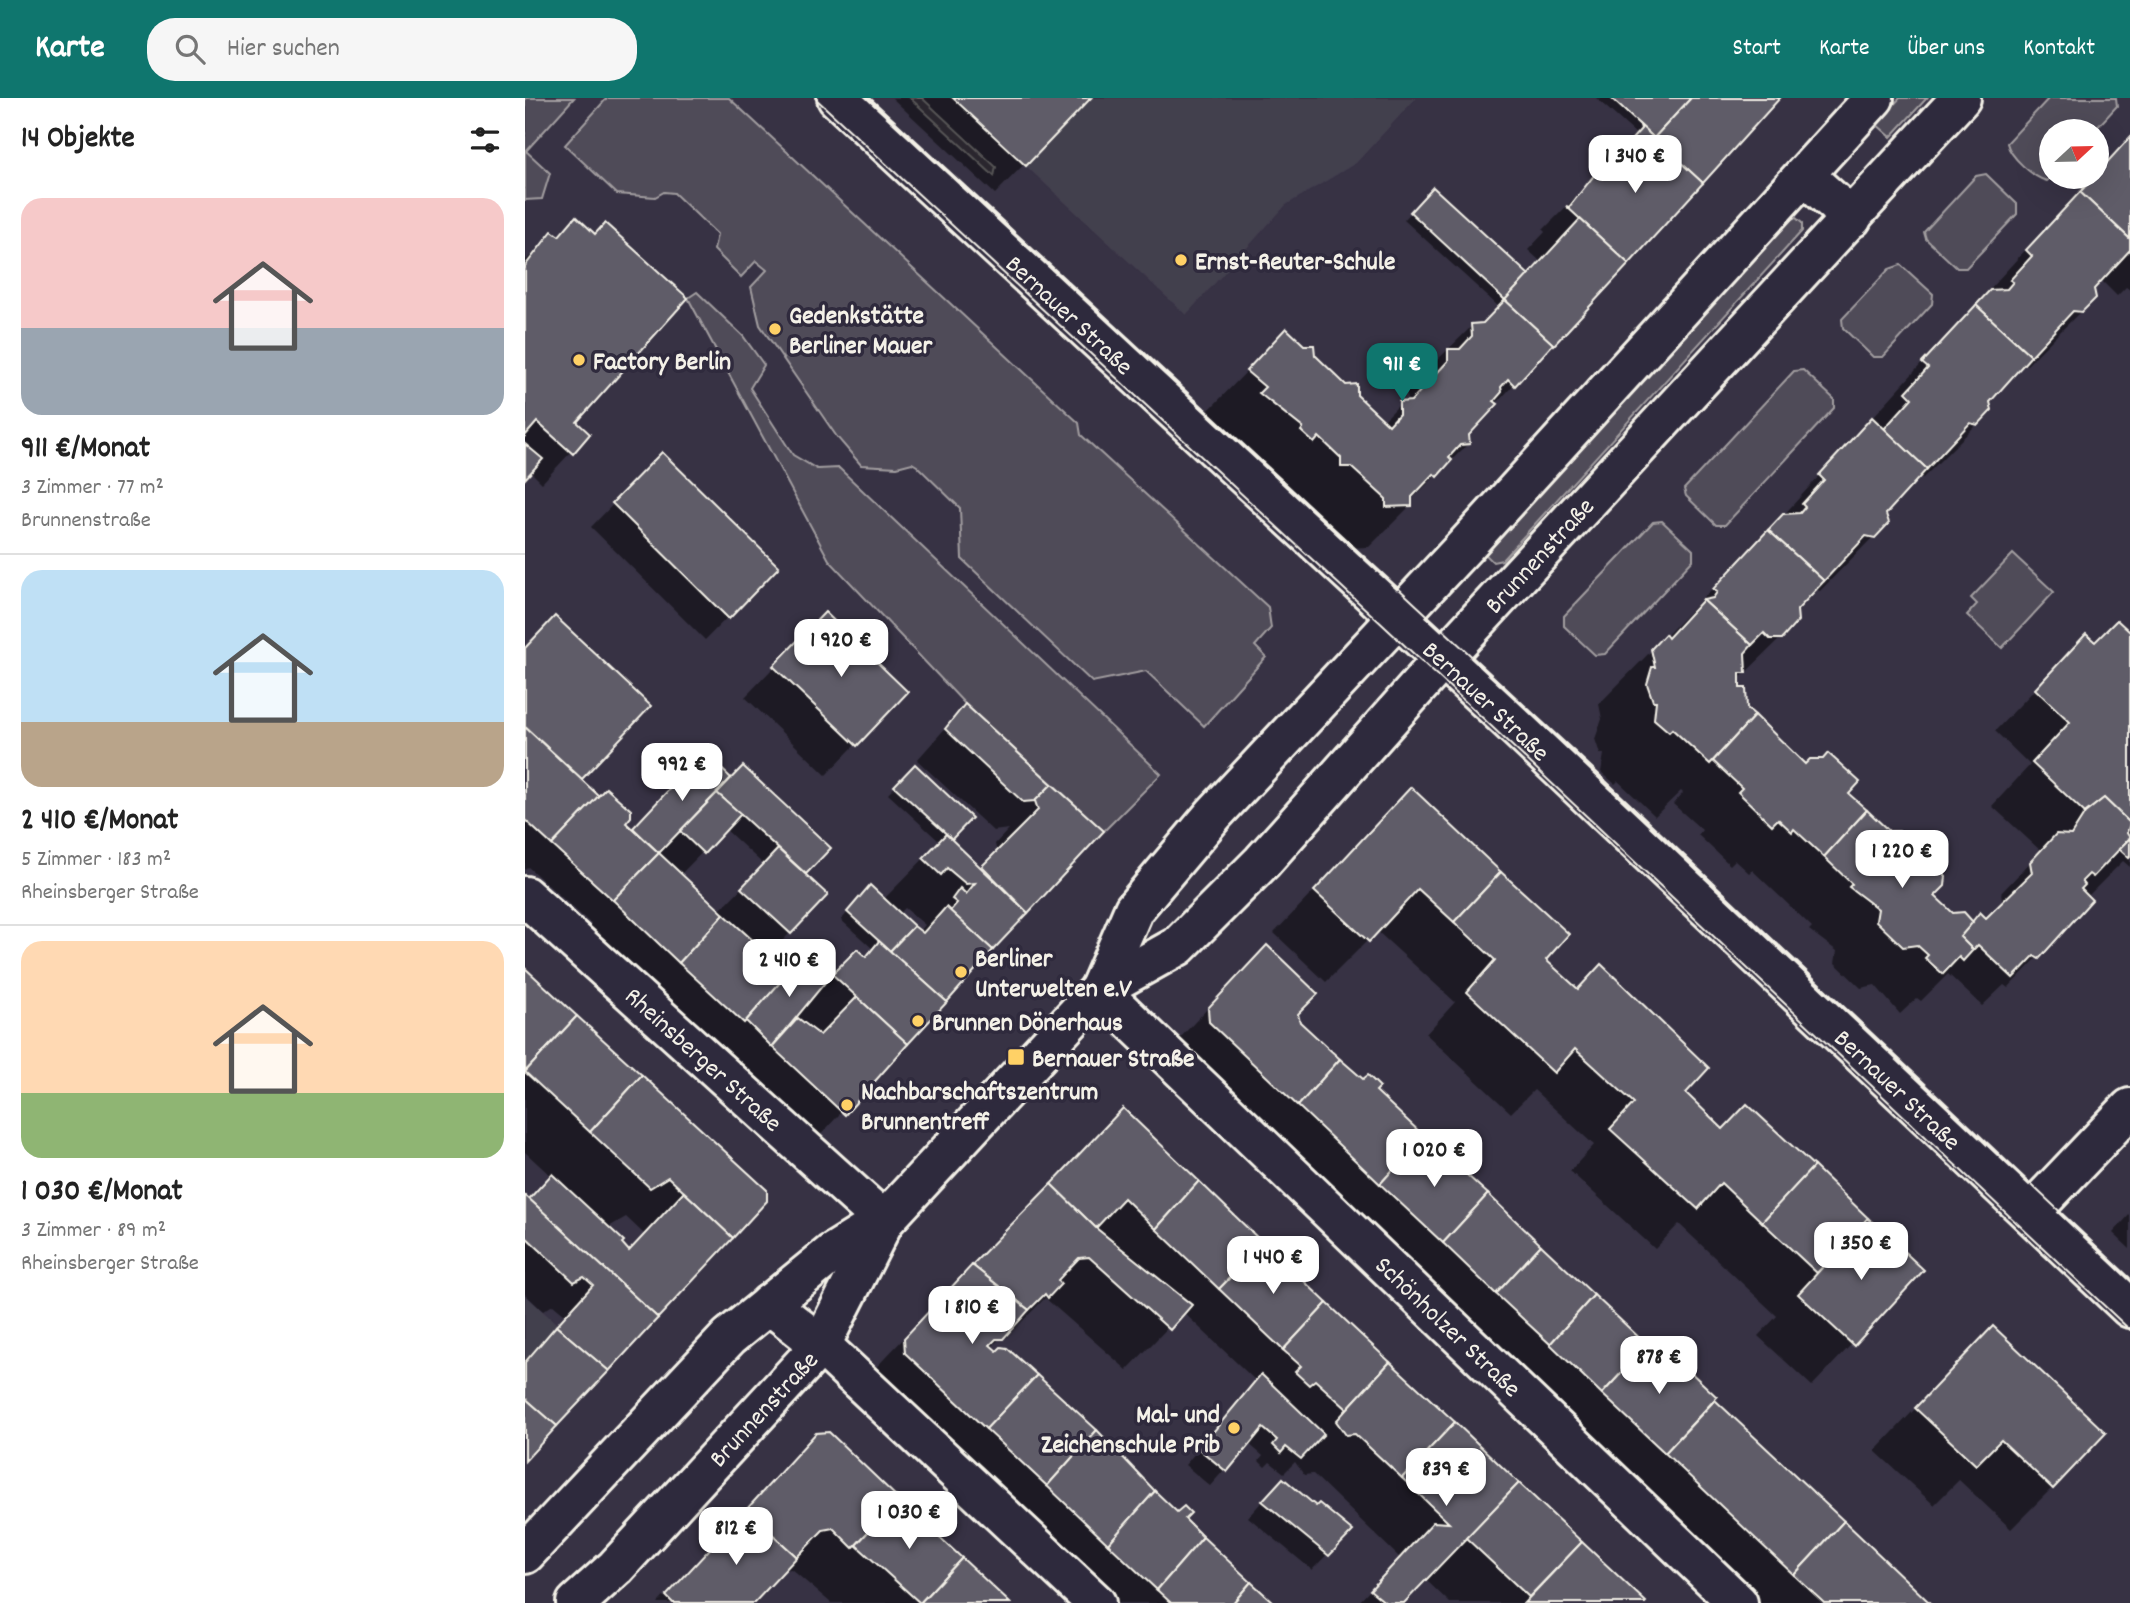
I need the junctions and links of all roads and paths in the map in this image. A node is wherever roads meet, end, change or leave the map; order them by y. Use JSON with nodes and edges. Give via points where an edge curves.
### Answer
{"nodes":[{"id":1,"x":837,"y":98,"type":"edge"},
{"id":2,"x":1874,"y":98,"type":"edge"},
{"id":3,"x":1961,"y":98,"type":"edge"},
{"id":4,"x":1804,"y":175,"type":"junction"},
{"id":5,"x":1852,"y":218,"type":"junction"},
{"id":6,"x":1398,"y":617,"type":"junction"},
{"id":7,"x":1443,"y":659,"type":"junction"},
{"id":8,"x":525,"y":896,"type":"edge"},
{"id":9,"x":1099,"y":990,"type":"junction"},
{"id":10,"x":2130,"y":1108,"type":"edge"},
{"id":11,"x":2030,"y":1213,"type":"junction"},
{"id":12,"x":884,"y":1221,"type":"junction"},
{"id":13,"x":769,"y":1304,"type":"junction"},
{"id":14,"x":2130,"y":1308,"type":"edge"},
{"id":15,"x":821,"y":1345,"type":"junction"},
{"id":16,"x":525,"y":1554,"type":"edge"},
{"id":17,"x":576,"y":1603,"type":"edge"},
{"id":18,"x":1096,"y":1603,"type":"edge"},
{"id":19,"x":1738,"y":1603,"type":"edge"}],
"edges":[{"from":1,"to":6,"type":"main road","name":"Bernauer Straße"},
{"from":2,"to":4,"type":"main road","name":"Brunnenstraße"},
{"from":3,"to":5,"type":"main road","name":"Brunnenstraße"},
{"from":4,"to":5,"type":"main road"},
{"from":4,"to":6,"type":"main road","name":"Brunnenstraße"},
{"from":5,"to":7,"type":"main road","name":"Brunnenstraße"},
{"from":6,"to":7,"type":"main road","name":"Bernauer Straße"},
{"from":6,"to":9,"type":"main road","name":"Brunnenstraße","via":[[1221,806],[1134,909]]},
{"from":7,"to":9,"type":"main road","name":"Brunnenstraße","via":[[1262,862],[1178,946]]},
{"from":7,"to":11,"type":"main road","name":"Bernauer Straße"},
{"from":8,"to":12,"type":"main road","name":"Rheinsberger Straße"},
{"from":9,"to":12,"type":"main road","name":"Brunnenstraße"},
{"from":9,"to":19,"type":"main road","name":"Schönholzer Straße"},
{"from":10,"to":11,"type":"main road"},
{"from":11,"to":14,"type":"main road","name":"Bernauer Straße"},
{"from":12,"to":13,"type":"main road","name":"Brunnenstraße","via":[[831,1254]]},
{"from":12,"to":15,"type":"main road","name":"Brunnenstraße"},
{"from":13,"to":15,"type":"main road"},
{"from":13,"to":16,"type":"main road","name":"Brunnenstraße","via":[[720,1346]]},
{"from":15,"to":17,"type":"main road","name":"Brunnenstraße","via":[[616,1567]]},
{"from":15,"to":18,"type":"main road"}]}
